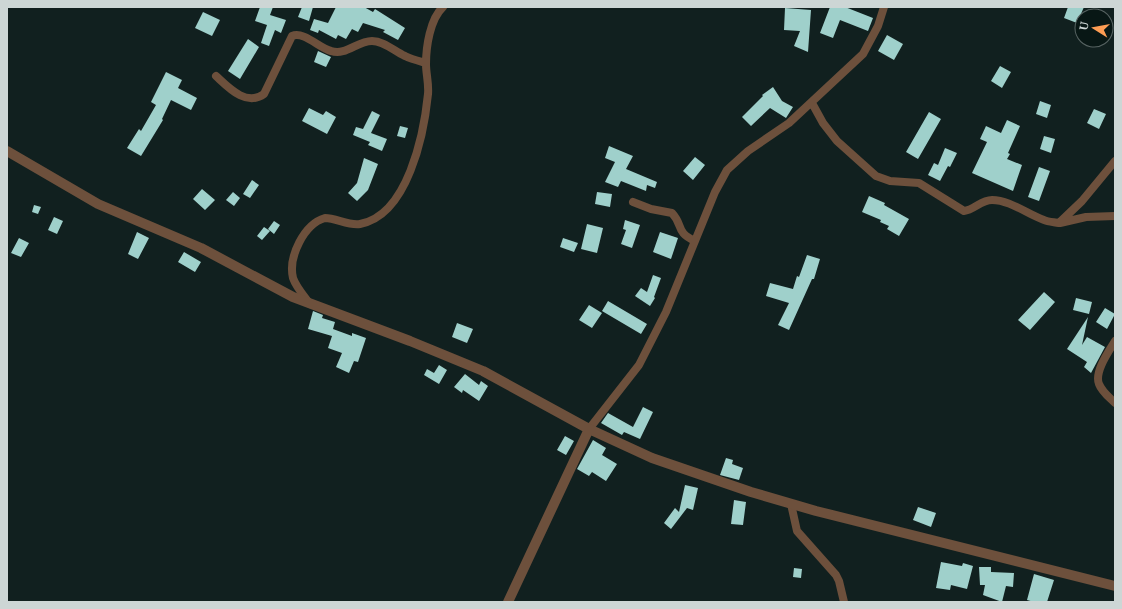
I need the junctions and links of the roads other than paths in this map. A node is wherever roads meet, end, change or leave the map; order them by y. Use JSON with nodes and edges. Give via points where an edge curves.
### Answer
{"nodes":[{"id":1,"x":443,"y":7,"type":"edge"},
{"id":2,"x":884,"y":7,"type":"edge"},
{"id":3,"x":426,"y":63,"type":"junction"},
{"id":4,"x":216,"y":76,"type":"dead end"},
{"id":5,"x":812,"y":103,"type":"junction"},
{"id":6,"x":7,"y":151,"type":"edge"},
{"id":7,"x":1115,"y":161,"type":"edge"},
{"id":8,"x":633,"y":202,"type":"dead end"},
{"id":9,"x":1115,"y":216,"type":"edge"},
{"id":10,"x":1059,"y":223,"type":"junction"},
{"id":11,"x":695,"y":241,"type":"junction"},
{"id":12,"x":310,"y":304,"type":"junction"},
{"id":13,"x":1115,"y":341,"type":"edge"},
{"id":14,"x":1115,"y":404,"type":"edge"},
{"id":15,"x":590,"y":429,"type":"junction"},
{"id":16,"x":791,"y":504,"type":"junction"},
{"id":17,"x":1115,"y":586,"type":"edge"},
{"id":18,"x":508,"y":602,"type":"edge"},
{"id":19,"x":844,"y":602,"type":"edge"}],
"edges":[{"from":1,"to":3,"type":"street","via":[[434,20]]},
{"from":2,"to":5,"type":"street","via":[[878,26],[863,54]]},
{"from":3,"to":4,"type":"street","via":[[405,56],[374,40],[336,53],[295,35],[292,36],[261,96],[241,96],[232,92]]},
{"from":3,"to":12,"type":"street","via":[[428,93],[422,131],[412,168],[400,193],[391,205],[369,221],[359,224],[329,218],[320,220],[297,245],[293,275]]},
{"from":5,"to":10,"type":"street","via":[[837,141],[876,176],[890,181],[920,183],[964,211],[991,200],[1004,202],[1045,221]]},
{"from":5,"to":11,"type":"street","via":[[727,170]]},
{"from":6,"to":12,"type":"street","via":[[98,204],[201,248]]},
{"from":7,"to":10,"type":"street"},
{"from":8,"to":11,"type":"street","via":[[672,213],[681,232]]},
{"from":9,"to":10,"type":"street","via":[[1086,217]]},
{"from":11,"to":15,"type":"street","via":[[666,312],[639,365]]},
{"from":12,"to":15,"type":"street","via":[[483,370]]},
{"from":13,"to":14,"type":"street","via":[[1102,363],[1098,378],[1102,389]]},
{"from":15,"to":16,"type":"street","via":[[652,458]]},
{"from":15,"to":18,"type":"street"},
{"from":16,"to":17,"type":"street"},
{"from":16,"to":19,"type":"street","via":[[797,531],[840,581]]}]}
